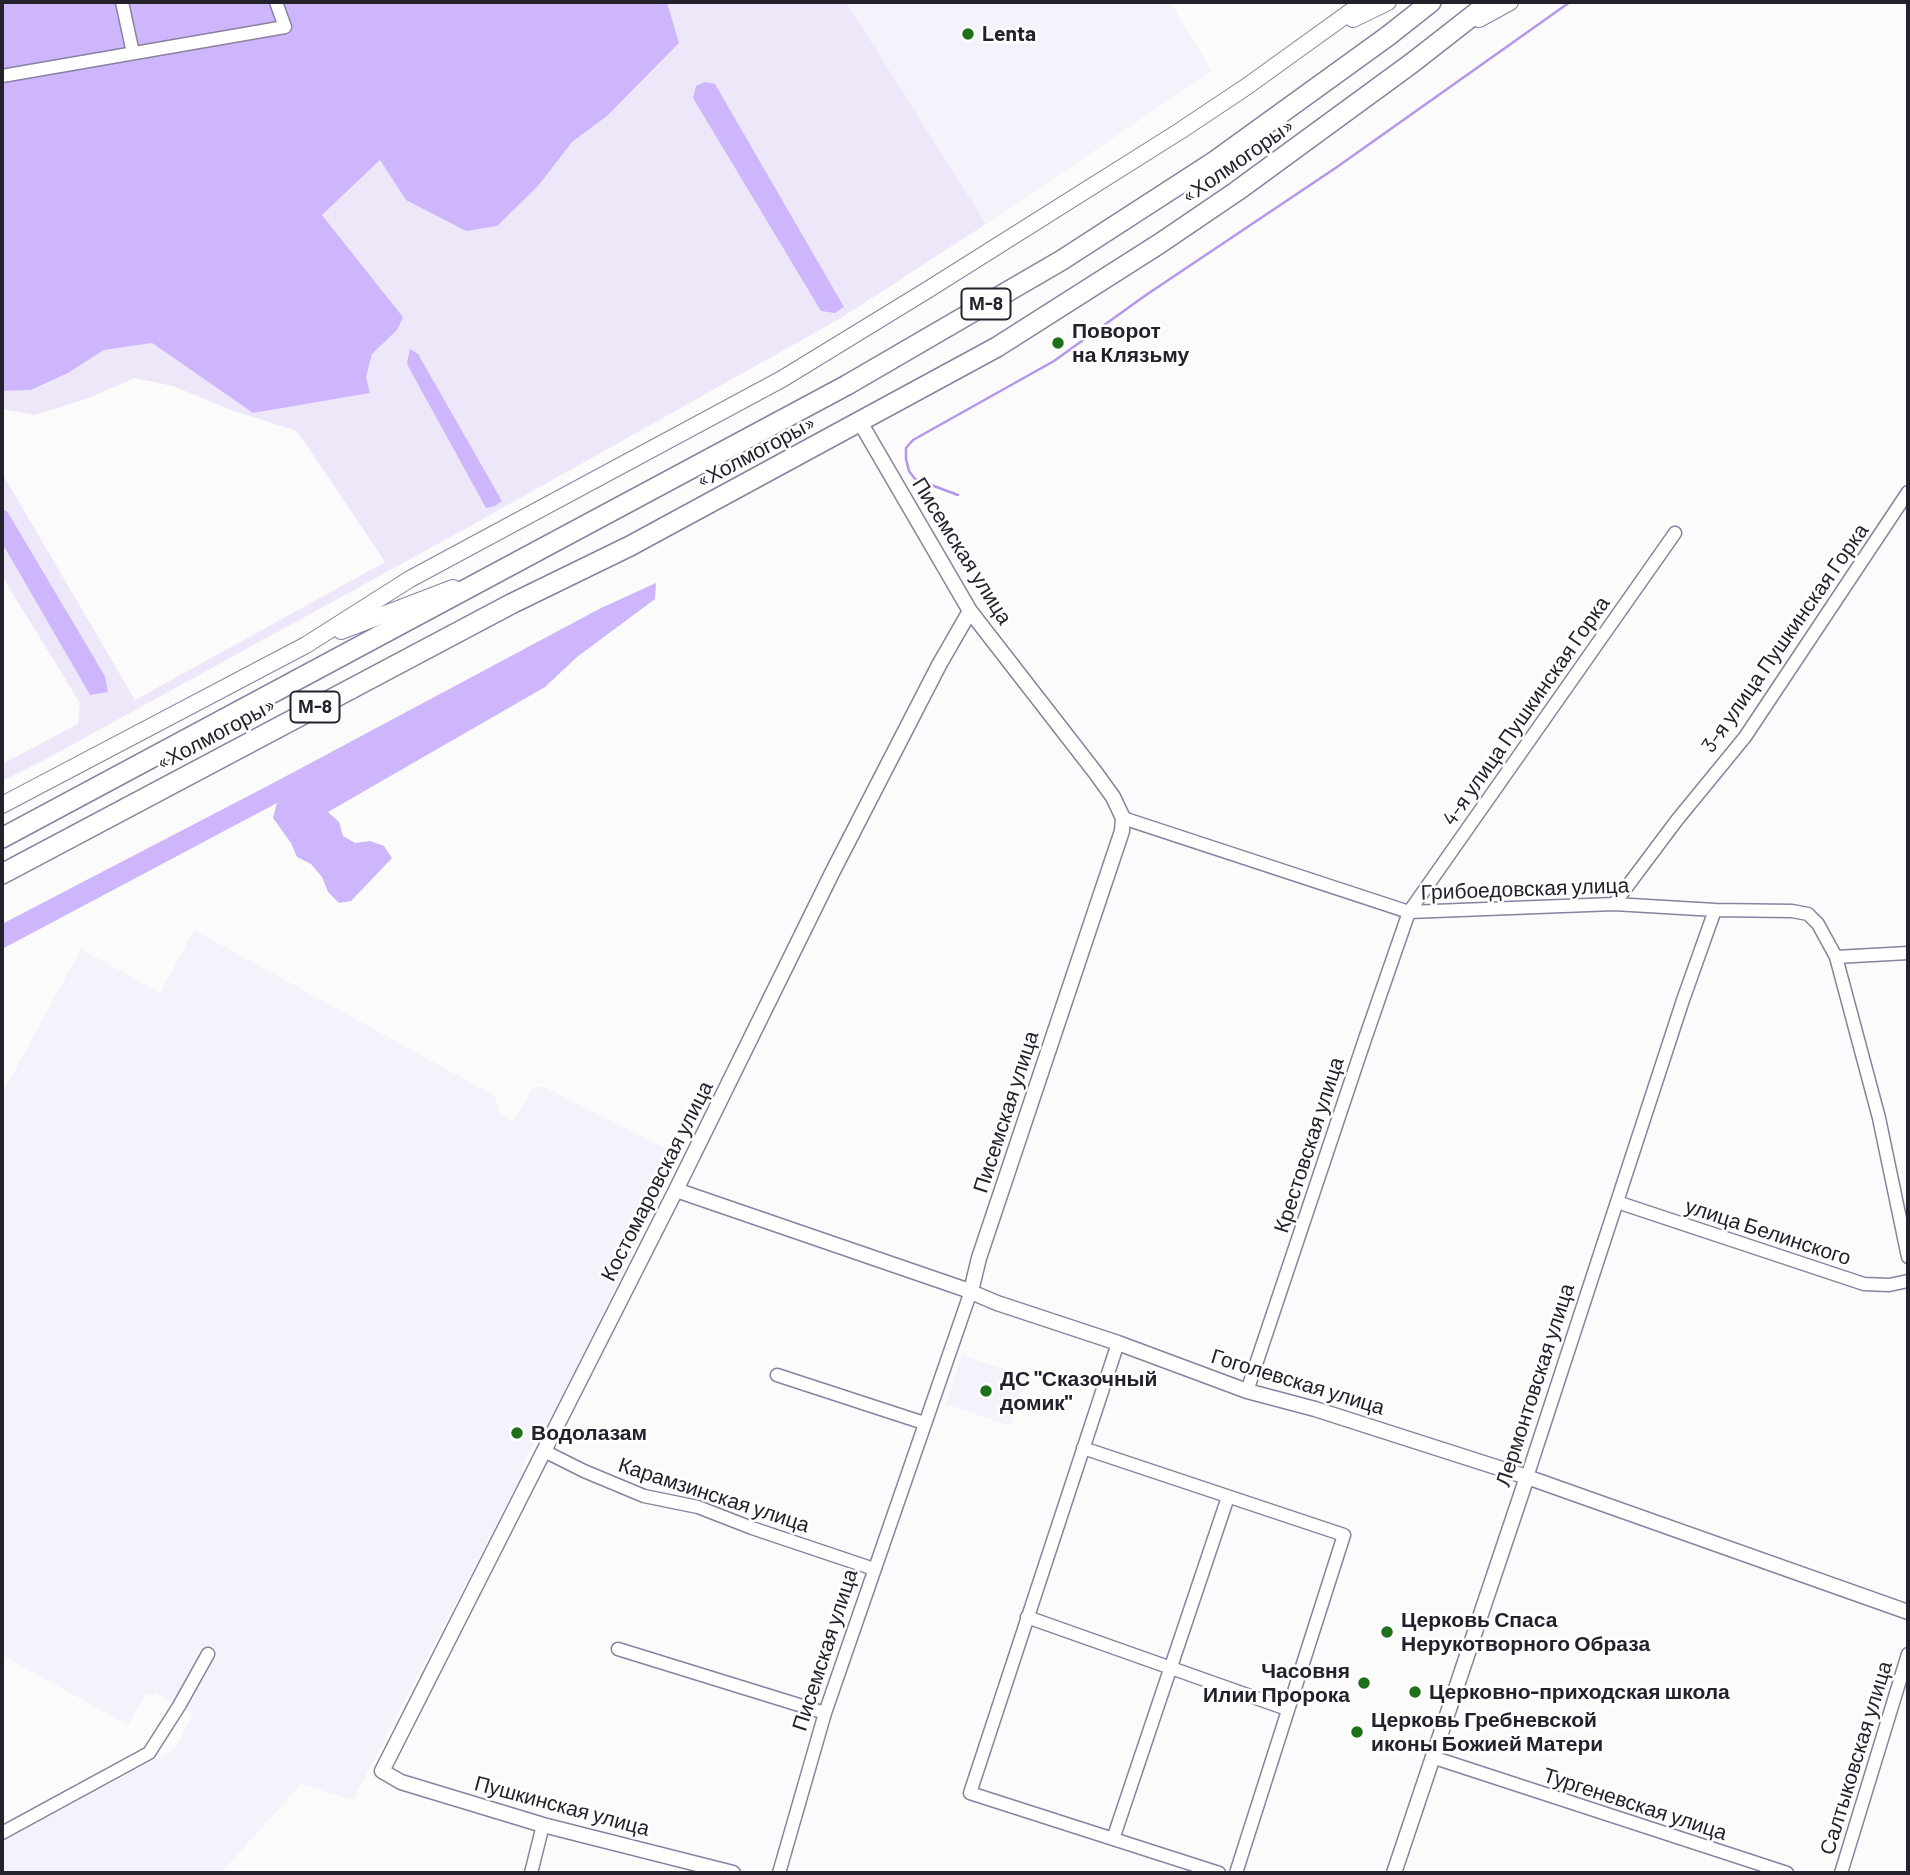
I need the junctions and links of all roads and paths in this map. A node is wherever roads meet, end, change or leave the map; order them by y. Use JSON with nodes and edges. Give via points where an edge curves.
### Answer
{"nodes":[{"id":1,"x":122,"y":2,"type":"edge"},
{"id":2,"x":276,"y":2,"type":"edge"},
{"id":3,"x":1364,"y":2,"type":"edge"},
{"id":4,"x":1388,"y":2,"type":"edge"},
{"id":5,"x":1431,"y":2,"type":"edge"},
{"id":6,"x":1490,"y":2,"type":"edge"},
{"id":7,"x":1510,"y":2,"type":"edge"},
{"id":8,"x":1315,"y":38,"type":"junction"},
{"id":9,"x":1443,"y":38,"type":"junction"},
{"id":10,"x":133,"y":53,"type":"junction"},
{"id":11,"x":2,"y":62,"type":"edge"},
{"id":12,"x":3,"y":76,"type":"edge"},
{"id":13,"x":860,"y":422,"type":"junction"},
{"id":14,"x":1908,"y":492,"type":"edge"},
{"id":15,"x":1675,"y":533,"type":"dead end"},
{"id":16,"x":516,"y":564,"type":"junction"},
{"id":17,"x":970,"y":611,"type":"junction"},
{"id":18,"x":306,"y":645,"type":"junction"},
{"id":19,"x":2,"y":805,"type":"edge"},
{"id":20,"x":1123,"y":818,"type":"junction"},
{"id":21,"x":2,"y":838,"type":"edge"},
{"id":22,"x":2,"y":874,"type":"edge"},
{"id":23,"x":1614,"y":904,"type":"junction"},
{"id":24,"x":1715,"y":910,"type":"junction"},
{"id":25,"x":1409,"y":912,"type":"junction"},
{"id":26,"x":1908,"y":953,"type":"edge"},
{"id":27,"x":1836,"y":957,"type":"junction"},
{"id":28,"x":676,"y":1190,"type":"junction"},
{"id":29,"x":1617,"y":1202,"type":"junction"},
{"id":30,"x":1908,"y":1256,"type":"edge"},
{"id":31,"x":1908,"y":1281,"type":"edge"},
{"id":32,"x":971,"y":1291,"type":"junction"},
{"id":33,"x":1118,"y":1343,"type":"junction"},
{"id":34,"x":777,"y":1375,"type":"dead end"},
{"id":35,"x":1247,"y":1391,"type":"junction"},
{"id":36,"x":924,"y":1423,"type":"junction"},
{"id":37,"x":1083,"y":1448,"type":"junction"},
{"id":38,"x":544,"y":1451,"type":"junction"},
{"id":39,"x":1527,"y":1477,"type":"junction"},
{"id":40,"x":1228,"y":1497,"type":"junction"},
{"id":41,"x":874,"y":1569,"type":"junction"},
{"id":42,"x":1908,"y":1612,"type":"edge"},
{"id":43,"x":1027,"y":1617,"type":"junction"},
{"id":44,"x":618,"y":1649,"type":"dead end"},
{"id":45,"x":208,"y":1654,"type":"dead end"},
{"id":46,"x":1908,"y":1654,"type":"edge"},
{"id":47,"x":1171,"y":1668,"type":"junction"},
{"id":48,"x":1287,"y":1709,"type":"junction"},
{"id":49,"x":825,"y":1713,"type":"junction"},
{"id":50,"x":1432,"y":1757,"type":"junction"},
{"id":51,"x":382,"y":1771,"type":"joint"},
{"id":52,"x":543,"y":1825,"type":"junction"},
{"id":53,"x":2,"y":1833,"type":"edge"},
{"id":54,"x":1114,"y":1839,"type":"junction"},
{"id":55,"x":531,"y":1873,"type":"edge"},
{"id":56,"x":733,"y":1873,"type":"edge"},
{"id":57,"x":779,"y":1873,"type":"edge"},
{"id":58,"x":1219,"y":1873,"type":"edge"},
{"id":59,"x":1236,"y":1873,"type":"edge"},
{"id":60,"x":1394,"y":1873,"type":"edge"},
{"id":61,"x":1787,"y":1873,"type":"edge"},
{"id":62,"x":1841,"y":1873,"type":"edge"}],
"edges":[{"from":1,"to":10,"type":"street"},
{"from":2,"to":10,"type":"street","via":[[285,27]]},
{"from":3,"to":8,"type":"main road"},
{"from":4,"to":8,"type":"main road"},
{"from":5,"to":16,"type":"highway","name":"«Холмогоры»","number":"М-8","via":[[1215,161],[1062,260],[847,385]]},
{"from":6,"to":9,"type":"highway","name":"«Холмогоры»","number":"М-8"},
{"from":7,"to":9,"type":"main road"},
{"from":8,"to":18,"type":"main road","via":[[1180,131],[782,379],[410,579]]},
{"from":9,"to":13,"type":"highway","name":"«Холмогоры»","number":"М-8","via":[[1159,244],[997,347]]},
{"from":10,"to":12,"type":"street"},
{"from":11,"to":12,"type":"street"},
{"from":13,"to":17,"type":"street","name":"Писемская улица"},
{"from":13,"to":22,"type":"highway","name":"«Холмогоры»","number":"М-8"},
{"from":14,"to":23,"type":"street","name":"3-я улица Пушкинская Горка","via":[[1745,737]]},
{"from":15,"to":25,"type":"street","name":"4-я улица Пушкинская Горка"},
{"from":16,"to":18,"type":"main road"},
{"from":16,"to":21,"type":"highway","name":"«Холмогоры»","number":"М-8"},
{"from":17,"to":20,"type":"street","name":"Писемская улица","via":[[1095,772]]},
{"from":17,"to":28,"type":"street","name":"Костомаровская улица","via":[[832,873]]},
{"from":18,"to":19,"type":"main road"},
{"from":20,"to":25,"type":"street","name":"Грибоедовская улица"},
{"from":20,"to":32,"type":"street","name":"Писемская улица"},
{"from":23,"to":24,"type":"street","name":"Грибоедовская улица"},
{"from":23,"to":25,"type":"street","name":"Грибоедовская улица"},
{"from":24,"to":27,"type":"street","name":"Грибоедовская улица","via":[[1808,915]]},
{"from":24,"to":29,"type":"street","name":"Лермонтовская улица"},
{"from":25,"to":35,"type":"street","name":"Крестовская улица"},
{"from":26,"to":27,"type":"street"},
{"from":27,"to":30,"type":"street","via":[[1879,1118]]},
{"from":28,"to":32,"type":"street","name":"Гоголевская улица"},
{"from":28,"to":38,"type":"street","name":"Костомаровская улица"},
{"from":29,"to":31,"type":"street","name":"улица Белинского","via":[[1864,1284]]},
{"from":29,"to":39,"type":"street","name":"Лермонтовская улица"},
{"from":32,"to":33,"type":"street","name":"Гоголевская улица"},
{"from":32,"to":36,"type":"street","name":"Писемская улица"},
{"from":33,"to":35,"type":"street","name":"Гоголевская улица"},
{"from":33,"to":37,"type":"street"},
{"from":34,"to":36,"type":"street"},
{"from":35,"to":39,"type":"street","name":"Гоголевская улица"},
{"from":36,"to":41,"type":"street","name":"Писемская улица"},
{"from":37,"to":40,"type":"street"},
{"from":37,"to":43,"type":"street"},
{"from":38,"to":41,"type":"street","name":"Карамзинская улица","via":[[644,1496],[698,1507]]},
{"from":38,"to":51,"type":"street","name":"Костомаровская улица"},
{"from":39,"to":42,"type":"street","name":"Гоголевская улица"},
{"from":39,"to":50,"type":"street","name":"Лермонтовская улица"},
{"from":40,"to":47,"type":"street"},
{"from":40,"to":48,"type":"street","via":[[1344,1535]]},
{"from":41,"to":49,"type":"street","name":"Писемская улица"},
{"from":43,"to":47,"type":"street"},
{"from":43,"to":54,"type":"street","via":[[970,1793]]},
{"from":44,"to":49,"type":"street"},
{"from":45,"to":53,"type":"street","via":[[149,1753]]},
{"from":46,"to":62,"type":"street","name":"Салтыковская улица"},
{"from":47,"to":48,"type":"street"},
{"from":47,"to":54,"type":"street"},
{"from":48,"to":59,"type":"street"},
{"from":49,"to":57,"type":"street","name":"Писемская улица"},
{"from":50,"to":60,"type":"street","name":"Лермонтовская улица"},
{"from":50,"to":61,"type":"street","name":"Тургеневская улица"},
{"from":51,"to":52,"type":"street","name":"Пушкинская улица","via":[[401,1782]]},
{"from":52,"to":55,"type":"street"},
{"from":52,"to":56,"type":"street","name":"Пушкинская улица"},
{"from":54,"to":58,"type":"street"}]}
